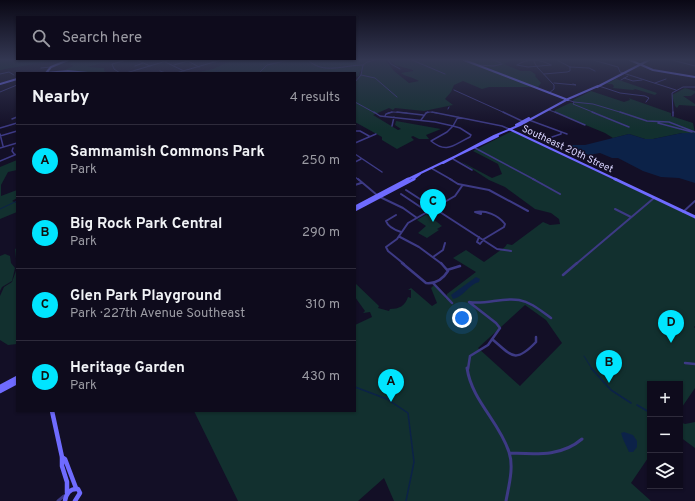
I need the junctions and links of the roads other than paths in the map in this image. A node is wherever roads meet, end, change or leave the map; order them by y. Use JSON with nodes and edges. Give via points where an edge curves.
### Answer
{"nodes":[{"id":1,"x":381,"y":83,"type":"edge"},
{"id":2,"x":524,"y":83,"type":"edge"},
{"id":3,"x":554,"y":83,"type":"edge"},
{"id":4,"x":561,"y":83,"type":"edge"},
{"id":5,"x":603,"y":83,"type":"edge"},
{"id":6,"x":655,"y":83,"type":"edge"},
{"id":7,"x":573,"y":84,"type":"dead end"},
{"id":8,"x":16,"y":86,"type":"edge"},
{"id":9,"x":598,"y":86,"type":"junction"},
{"id":10,"x":5,"y":87,"type":"dead end"},
{"id":11,"x":695,"y":87,"type":"edge"},
{"id":12,"x":10,"y":89,"type":"junction"},
{"id":13,"x":454,"y":90,"type":"dead end"},
{"id":14,"x":676,"y":90,"type":"junction"},
{"id":15,"x":0,"y":92,"type":"edge"},
{"id":16,"x":549,"y":93,"type":"junction"},
{"id":17,"x":397,"y":97,"type":"dead end"},
{"id":18,"x":568,"y":100,"type":"junction"},
{"id":19,"x":563,"y":102,"type":"junction"},
{"id":20,"x":574,"y":102,"type":"junction"},
{"id":21,"x":646,"y":102,"type":"dead end"},
{"id":22,"x":356,"y":103,"type":"edge"},
{"id":23,"x":549,"y":110,"type":"junction"},
{"id":24,"x":539,"y":113,"type":"junction"},
{"id":25,"x":424,"y":115,"type":"junction"},
{"id":26,"x":385,"y":116,"type":"junction"},
{"id":27,"x":673,"y":116,"type":"dead end"},
{"id":28,"x":16,"y":117,"type":"edge"},
{"id":29,"x":394,"y":117,"type":"junction"},
{"id":30,"x":458,"y":117,"type":"junction"},
{"id":31,"x":535,"y":117,"type":"junction"},
{"id":32,"x":12,"y":119,"type":"dead end"},
{"id":33,"x":421,"y":120,"type":"junction"},
{"id":34,"x":529,"y":120,"type":"junction"},
{"id":35,"x":524,"y":122,"type":"junction"},
{"id":36,"x":657,"y":122,"type":"junction"},
{"id":37,"x":16,"y":123,"type":"edge"},
{"id":38,"x":585,"y":125,"type":"dead end"},
{"id":39,"x":392,"y":126,"type":"dead end"},
{"id":40,"x":454,"y":127,"type":"junction"},
{"id":41,"x":629,"y":127,"type":"dead end"},
{"id":42,"x":0,"y":128,"type":"edge"},
{"id":43,"x":509,"y":129,"type":"junction"},
{"id":44,"x":356,"y":130,"type":"edge"},
{"id":45,"x":16,"y":131,"type":"edge"},
{"id":46,"x":561,"y":132,"type":"junction"},
{"id":47,"x":695,"y":132,"type":"edge"},
{"id":48,"x":376,"y":134,"type":"dead end"},
{"id":49,"x":499,"y":134,"type":"junction"},
{"id":50,"x":567,"y":134,"type":"dead end"},
{"id":51,"x":0,"y":135,"type":"edge"},
{"id":52,"x":369,"y":136,"type":"junction"},
{"id":53,"x":552,"y":137,"type":"dead end"},
{"id":54,"x":356,"y":142,"type":"edge"},
{"id":55,"x":16,"y":143,"type":"edge"},
{"id":56,"x":4,"y":147,"type":"junction"},
{"id":57,"x":0,"y":148,"type":"edge"},
{"id":58,"x":14,"y":148,"type":"dead end"},
{"id":59,"x":475,"y":148,"type":"junction"},
{"id":60,"x":16,"y":155,"type":"edge"},
{"id":61,"x":356,"y":155,"type":"edge"},
{"id":62,"x":362,"y":159,"type":"junction"},
{"id":63,"x":453,"y":159,"type":"junction"},
{"id":64,"x":0,"y":161,"type":"edge"},
{"id":65,"x":356,"y":162,"type":"edge"},
{"id":66,"x":444,"y":162,"type":"junction"},
{"id":67,"x":431,"y":168,"type":"junction"},
{"id":68,"x":472,"y":170,"type":"dead end"},
{"id":69,"x":382,"y":172,"type":"dead end"},
{"id":70,"x":420,"y":174,"type":"junction"},
{"id":71,"x":356,"y":178,"type":"edge"},
{"id":72,"x":361,"y":183,"type":"junction"},
{"id":73,"x":356,"y":185,"type":"edge"},
{"id":74,"x":462,"y":186,"type":"junction"},
{"id":75,"x":406,"y":190,"type":"dead end"},
{"id":76,"x":401,"y":194,"type":"dead end"},
{"id":77,"x":560,"y":194,"type":"dead end"},
{"id":78,"x":379,"y":196,"type":"junction"},
{"id":79,"x":655,"y":198,"type":"junction"},
{"id":80,"x":695,"y":201,"type":"edge"},
{"id":81,"x":356,"y":207,"type":"edge"},
{"id":82,"x":356,"y":208,"type":"edge"},
{"id":83,"x":435,"y":208,"type":"junction"},
{"id":84,"x":615,"y":209,"type":"dead end"},
{"id":85,"x":528,"y":211,"type":"dead end"},
{"id":86,"x":428,"y":212,"type":"junction"},
{"id":87,"x":481,"y":212,"type":"dead end"},
{"id":88,"x":683,"y":212,"type":"junction"},
{"id":89,"x":396,"y":215,"type":"dead end"},
{"id":90,"x":631,"y":217,"type":"junction"},
{"id":91,"x":695,"y":217,"type":"edge"},
{"id":92,"x":417,"y":218,"type":"junction"},
{"id":93,"x":401,"y":232,"type":"junction"},
{"id":94,"x":400,"y":237,"type":"junction"},
{"id":95,"x":479,"y":237,"type":"junction"},
{"id":96,"x":484,"y":239,"type":"junction"},
{"id":97,"x":445,"y":243,"type":"dead end"},
{"id":98,"x":511,"y":251,"type":"dead end"},
{"id":99,"x":433,"y":257,"type":"junction"},
{"id":100,"x":460,"y":266,"type":"dead end"},
{"id":101,"x":448,"y":270,"type":"junction"},
{"id":102,"x":563,"y":275,"type":"dead end"},
{"id":103,"x":433,"y":283,"type":"junction"},
{"id":104,"x":452,"y":303,"type":"dead end"},
{"id":105,"x":551,"y":318,"type":"dead end"},
{"id":106,"x":536,"y":337,"type":"dead end"},
{"id":107,"x":492,"y":339,"type":"junction"},
{"id":108,"x":685,"y":363,"type":"dead end"},
{"id":109,"x":695,"y":364,"type":"edge"},
{"id":110,"x":16,"y":378,"type":"edge"},
{"id":111,"x":16,"y":383,"type":"edge"},
{"id":112,"x":0,"y":386,"type":"edge"},
{"id":113,"x":0,"y":391,"type":"edge"},
{"id":114,"x":52,"y":412,"type":"edge"},
{"id":115,"x":582,"y":439,"type":"dead end"},
{"id":116,"x":510,"y":453,"type":"junction"},
{"id":117,"x":62,"y":457,"type":"junction"},
{"id":118,"x":76,"y":488,"type":"junction"},
{"id":119,"x":66,"y":497,"type":"edge"},
{"id":120,"x":76,"y":500,"type":"edge"},
{"id":121,"x":58,"y":501,"type":"edge"},
{"id":122,"x":506,"y":501,"type":"edge"}],
"edges":[{"from":1,"to":17,"type":"street"},
{"from":2,"to":16,"type":"main road"},
{"from":3,"to":16,"type":"street","via":[[554,89]]},
{"from":4,"to":7,"type":"street"},
{"from":5,"to":9,"type":"main road"},
{"from":6,"to":14,"type":"street"},
{"from":8,"to":12,"type":"street"},
{"from":9,"to":18,"type":"main road"},
{"from":9,"to":21,"type":"street","via":[[620,93],[647,96],[649,99]]},
{"from":10,"to":12,"type":"street"},
{"from":11,"to":14,"type":"street","via":[[684,86]]},
{"from":12,"to":15,"type":"street"},
{"from":13,"to":35,"type":"street"},
{"from":14,"to":27,"type":"street","via":[[671,94]]},
{"from":16,"to":18,"type":"main road"},
{"from":18,"to":19,"type":"main road"},
{"from":18,"to":20,"type":"street"},
{"from":19,"to":23,"type":"main road"},
{"from":19,"to":24,"type":"main road"},
{"from":20,"to":36,"type":"street","via":[[593,104]]},
{"from":20,"to":41,"type":"street","via":[[576,106]]},
{"from":22,"to":26,"type":"street"},
{"from":23,"to":31,"type":"main road"},
{"from":23,"to":38,"type":"street"},
{"from":24,"to":31,"type":"main road"},
{"from":24,"to":35,"type":"main road"},
{"from":25,"to":26,"type":"street","via":[[393,112]]},
{"from":25,"to":30,"type":"street","name":"Southeast 20th Street","via":[[428,112]]},
{"from":25,"to":33,"type":"street"},
{"from":26,"to":29,"type":"street"},
{"from":28,"to":32,"type":"street"},
{"from":29,"to":33,"type":"street"},
{"from":29,"to":39,"type":"street"},
{"from":30,"to":40,"type":"street"},
{"from":30,"to":43,"type":"street","name":"Southeast 20th Street"},
{"from":31,"to":34,"type":"main road"},
{"from":33,"to":40,"type":"street"},
{"from":34,"to":35,"type":"main road"},
{"from":34,"to":46,"type":"street"},
{"from":35,"to":43,"type":"main road"},
{"from":36,"to":47,"type":"street"},
{"from":36,"to":47,"type":"street","via":[[672,122]]},
{"from":37,"to":42,"type":"street"},
{"from":40,"to":40,"type":"street","via":[[471,135],[470,137],[447,148],[442,148],[431,141]]},
{"from":43,"to":49,"type":"main road"},
{"from":43,"to":79,"type":"main road","name":"Southeast 20th Street"},
{"from":44,"to":52,"type":"street"},
{"from":45,"to":51,"type":"street"},
{"from":46,"to":50,"type":"street"},
{"from":46,"to":53,"type":"street"},
{"from":48,"to":52,"type":"street"},
{"from":49,"to":59,"type":"main road"},
{"from":49,"to":66,"type":"main road"},
{"from":51,"to":56,"type":"street"},
{"from":52,"to":54,"type":"street"},
{"from":55,"to":56,"type":"street"},
{"from":56,"to":57,"type":"street"},
{"from":58,"to":60,"type":"street","via":[[12,151]]},
{"from":59,"to":63,"type":"main road"},
{"from":59,"to":77,"type":"street"},
{"from":60,"to":64,"type":"street"},
{"from":61,"to":62,"type":"street"},
{"from":62,"to":65,"type":"street"},
{"from":62,"to":69,"type":"street"},
{"from":63,"to":66,"type":"main road"},
{"from":63,"to":68,"type":"street"},
{"from":66,"to":67,"type":"main road"},
{"from":67,"to":70,"type":"main road"},
{"from":67,"to":74,"type":"street"},
{"from":70,"to":78,"type":"main road"},
{"from":70,"to":78,"type":"main road","via":[[418,178]]},
{"from":71,"to":72,"type":"street"},
{"from":72,"to":73,"type":"street"},
{"from":72,"to":78,"type":"street"},
{"from":74,"to":83,"type":"street","via":[[457,194]]},
{"from":74,"to":85,"type":"street","via":[[489,190]]},
{"from":75,"to":83,"type":"street"},
{"from":76,"to":86,"type":"street"},
{"from":78,"to":81,"type":"main road"},
{"from":78,"to":82,"type":"main road"},
{"from":78,"to":92,"type":"street"},
{"from":79,"to":88,"type":"main road","name":"Southeast 20th Street"},
{"from":79,"to":90,"type":"street"},
{"from":80,"to":88,"type":"street"},
{"from":83,"to":86,"type":"street"},
{"from":83,"to":95,"type":"street"},
{"from":84,"to":90,"type":"street"},
{"from":86,"to":92,"type":"street"},
{"from":87,"to":96,"type":"street","via":[[490,213],[505,223],[504,227]]},
{"from":88,"to":91,"type":"main road","name":"Southeast 20th Street"},
{"from":89,"to":93,"type":"street","via":[[386,221]]},
{"from":90,"to":102,"type":"street"},
{"from":92,"to":93,"type":"street"},
{"from":93,"to":94,"type":"street"},
{"from":94,"to":99,"type":"street"},
{"from":94,"to":103,"type":"street","via":[[386,249],[424,282]]},
{"from":95,"to":96,"type":"street"},
{"from":95,"to":96,"type":"street","via":[[477,242],[480,244]]},
{"from":96,"to":98,"type":"street","via":[[497,249]]},
{"from":97,"to":99,"type":"street","via":[[443,250]]},
{"from":99,"to":101,"type":"street"},
{"from":100,"to":101,"type":"street"},
{"from":101,"to":103,"type":"street"},
{"from":103,"to":104,"type":"street"},
{"from":105,"to":107,"type":"street","via":[[529,303],[517,299],[484,304],[469,302],[499,326],[498,335]]},
{"from":106,"to":107,"type":"street","via":[[536,342],[521,356],[516,357]]},
{"from":107,"to":116,"type":"street","via":[[470,356],[466,367],[470,384]]},
{"from":108,"to":109,"type":"street"},
{"from":110,"to":112,"type":"main road"},
{"from":111,"to":113,"type":"main road"},
{"from":114,"to":117,"type":"main road"},
{"from":115,"to":116,"type":"street","via":[[577,444],[551,454]]},
{"from":116,"to":122,"type":"street","via":[[510,479]]},
{"from":117,"to":118,"type":"main road"},
{"from":117,"to":119,"type":"main road","via":[[63,471],[68,480]]},
{"from":118,"to":119,"type":"main road"},
{"from":118,"to":120,"type":"main road","via":[[79,491]]},
{"from":119,"to":121,"type":"street"}]}
